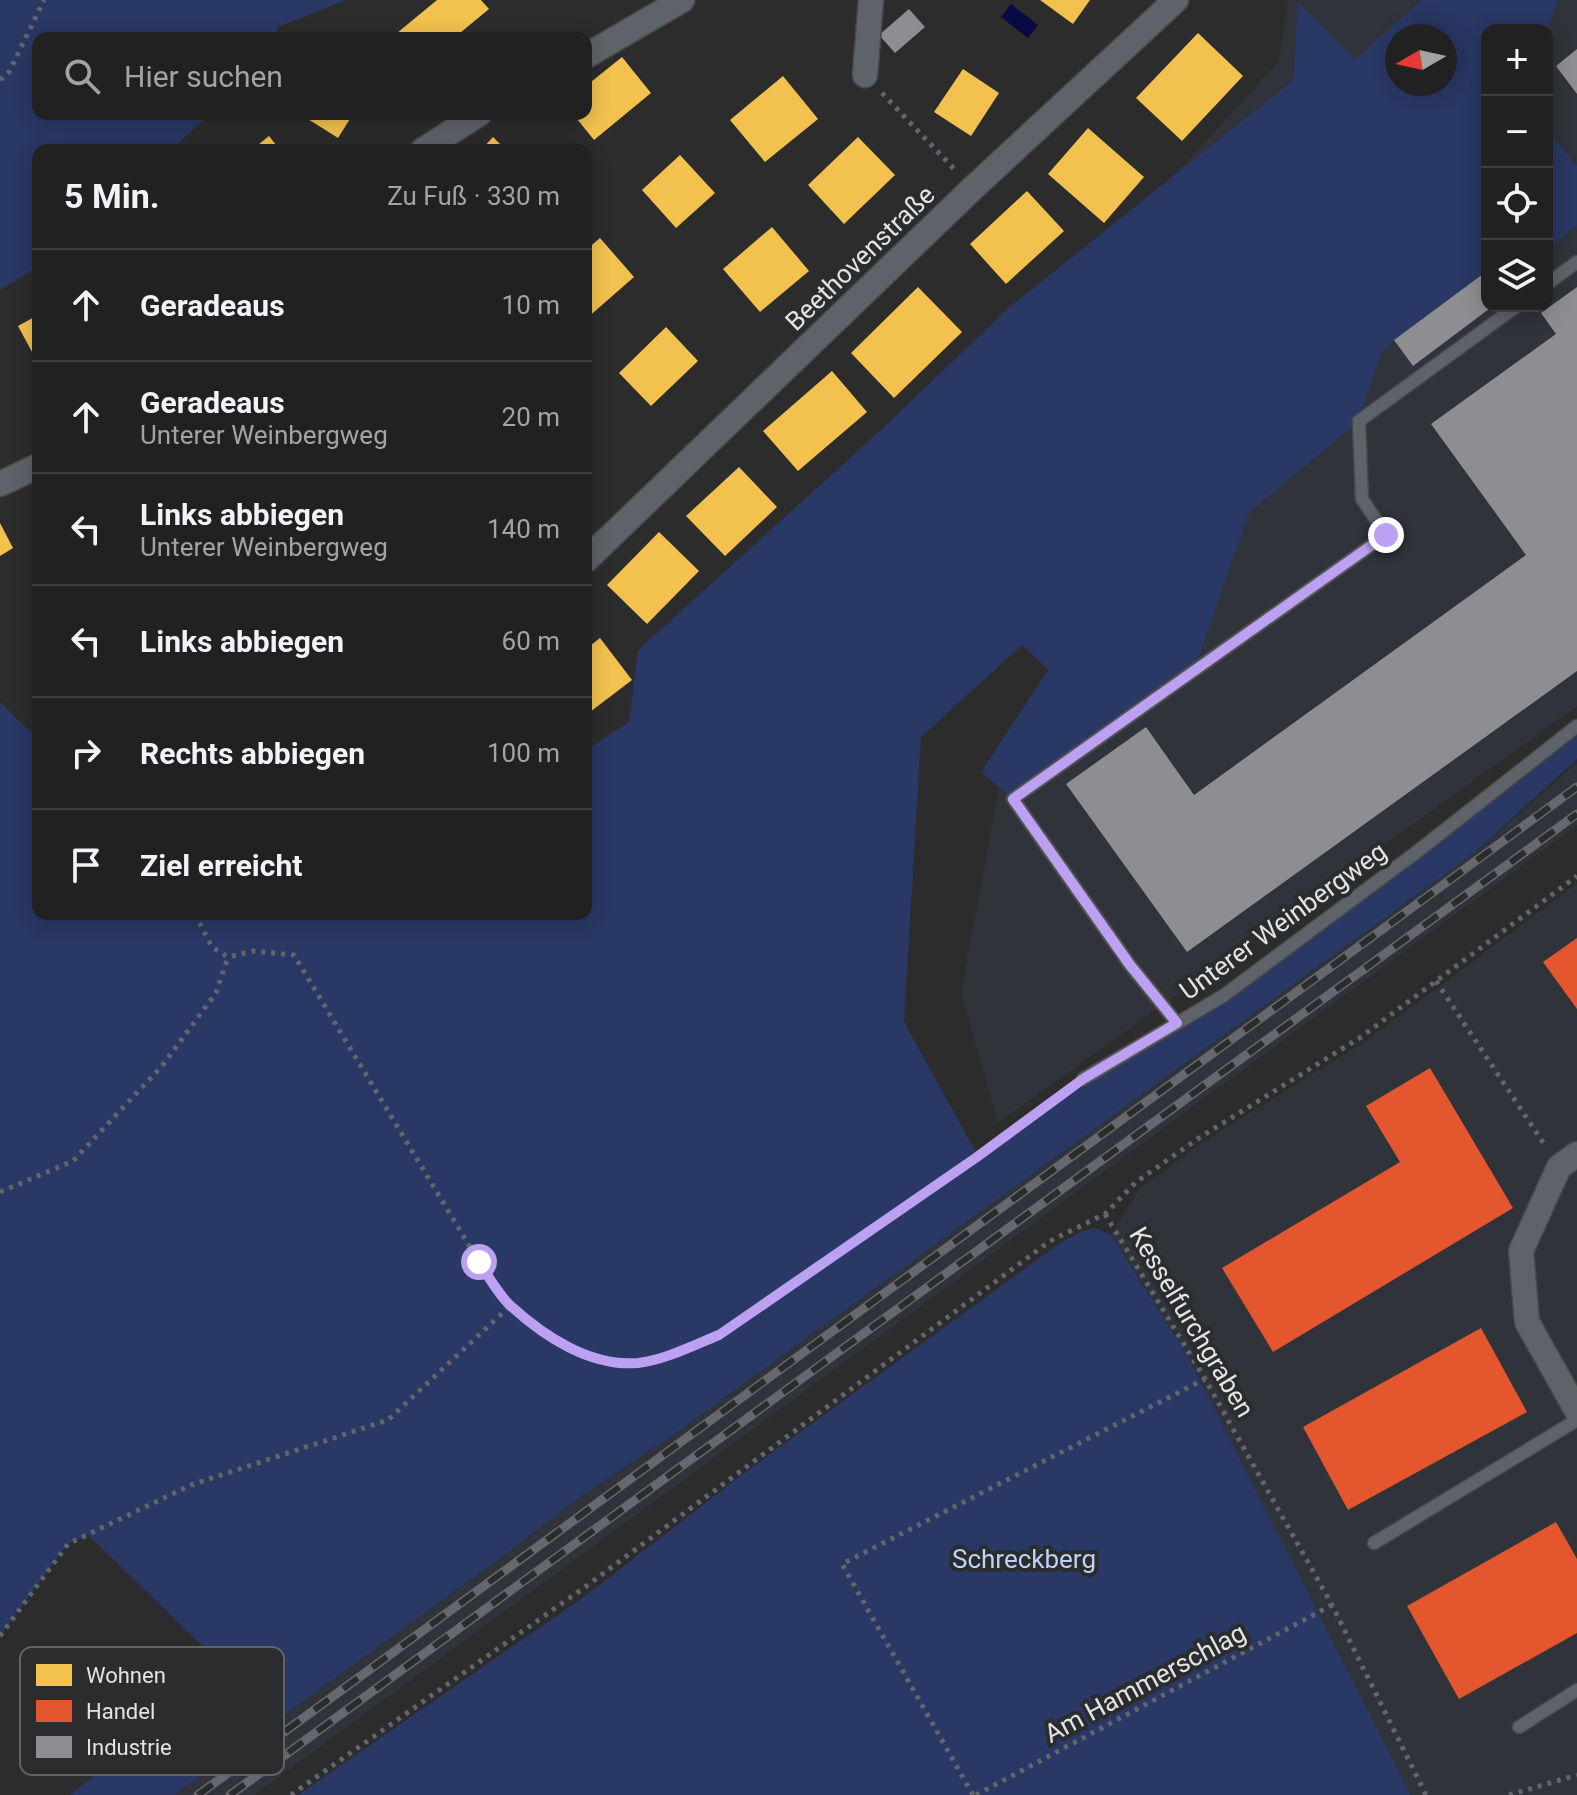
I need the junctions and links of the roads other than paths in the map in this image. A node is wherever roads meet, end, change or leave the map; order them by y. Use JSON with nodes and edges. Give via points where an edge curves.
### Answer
{"nodes":[{"id":1,"x":682,"y":0,"type":"edge"},
{"id":2,"x":871,"y":0,"type":"edge"},
{"id":3,"x":1176,"y":0,"type":"edge"},
{"id":4,"x":592,"y":52,"type":"edge"},
{"id":5,"x":865,"y":75,"type":"road end"},
{"id":6,"x":470,"y":120,"type":"edge"},
{"id":7,"x":432,"y":144,"type":"edge"},
{"id":8,"x":1577,"y":262,"type":"edge"},
{"id":9,"x":1553,"y":280,"type":"edge"},
{"id":10,"x":1509,"y":312,"type":"edge"},
{"id":11,"x":32,"y":469,"type":"edge"},
{"id":12,"x":0,"y":484,"type":"edge"},
{"id":13,"x":592,"y":554,"type":"edge"},
{"id":14,"x":1577,"y":726,"type":"edge"},
{"id":15,"x":1177,"y":1023,"type":"junction"},
{"id":16,"x":1083,"y":1079,"type":"road end"},
{"id":17,"x":1568,"y":1160,"type":"edge"},
{"id":18,"x":1577,"y":1411,"type":"edge"},
{"id":19,"x":1577,"y":1420,"type":"edge"},
{"id":20,"x":1374,"y":1543,"type":"dead end"},
{"id":21,"x":1577,"y":1690,"type":"edge"},
{"id":22,"x":1519,"y":1727,"type":"dead end"}],
"edges":[{"from":1,"to":4,"type":"street"},
{"from":2,"to":5,"type":"street"},
{"from":3,"to":13,"type":"street","name":"Beethovenstraße"},
{"from":6,"to":7,"type":"street"},
{"from":8,"to":9,"type":"lane"},
{"from":10,"to":15,"type":"lane","via":[[1359,421],[1362,499],[1386,535],[1013,799]]},
{"from":11,"to":12,"type":"street"},
{"from":14,"to":15,"type":"lane","name":"Unterer Weinbergweg","via":[[1223,996]]},
{"from":15,"to":16,"type":"lane","name":"Unterer Weinbergweg"},
{"from":17,"to":18,"type":"street","via":[[1521,1251],[1527,1322]]},
{"from":19,"to":20,"type":"lane"},
{"from":21,"to":22,"type":"lane"}]}
